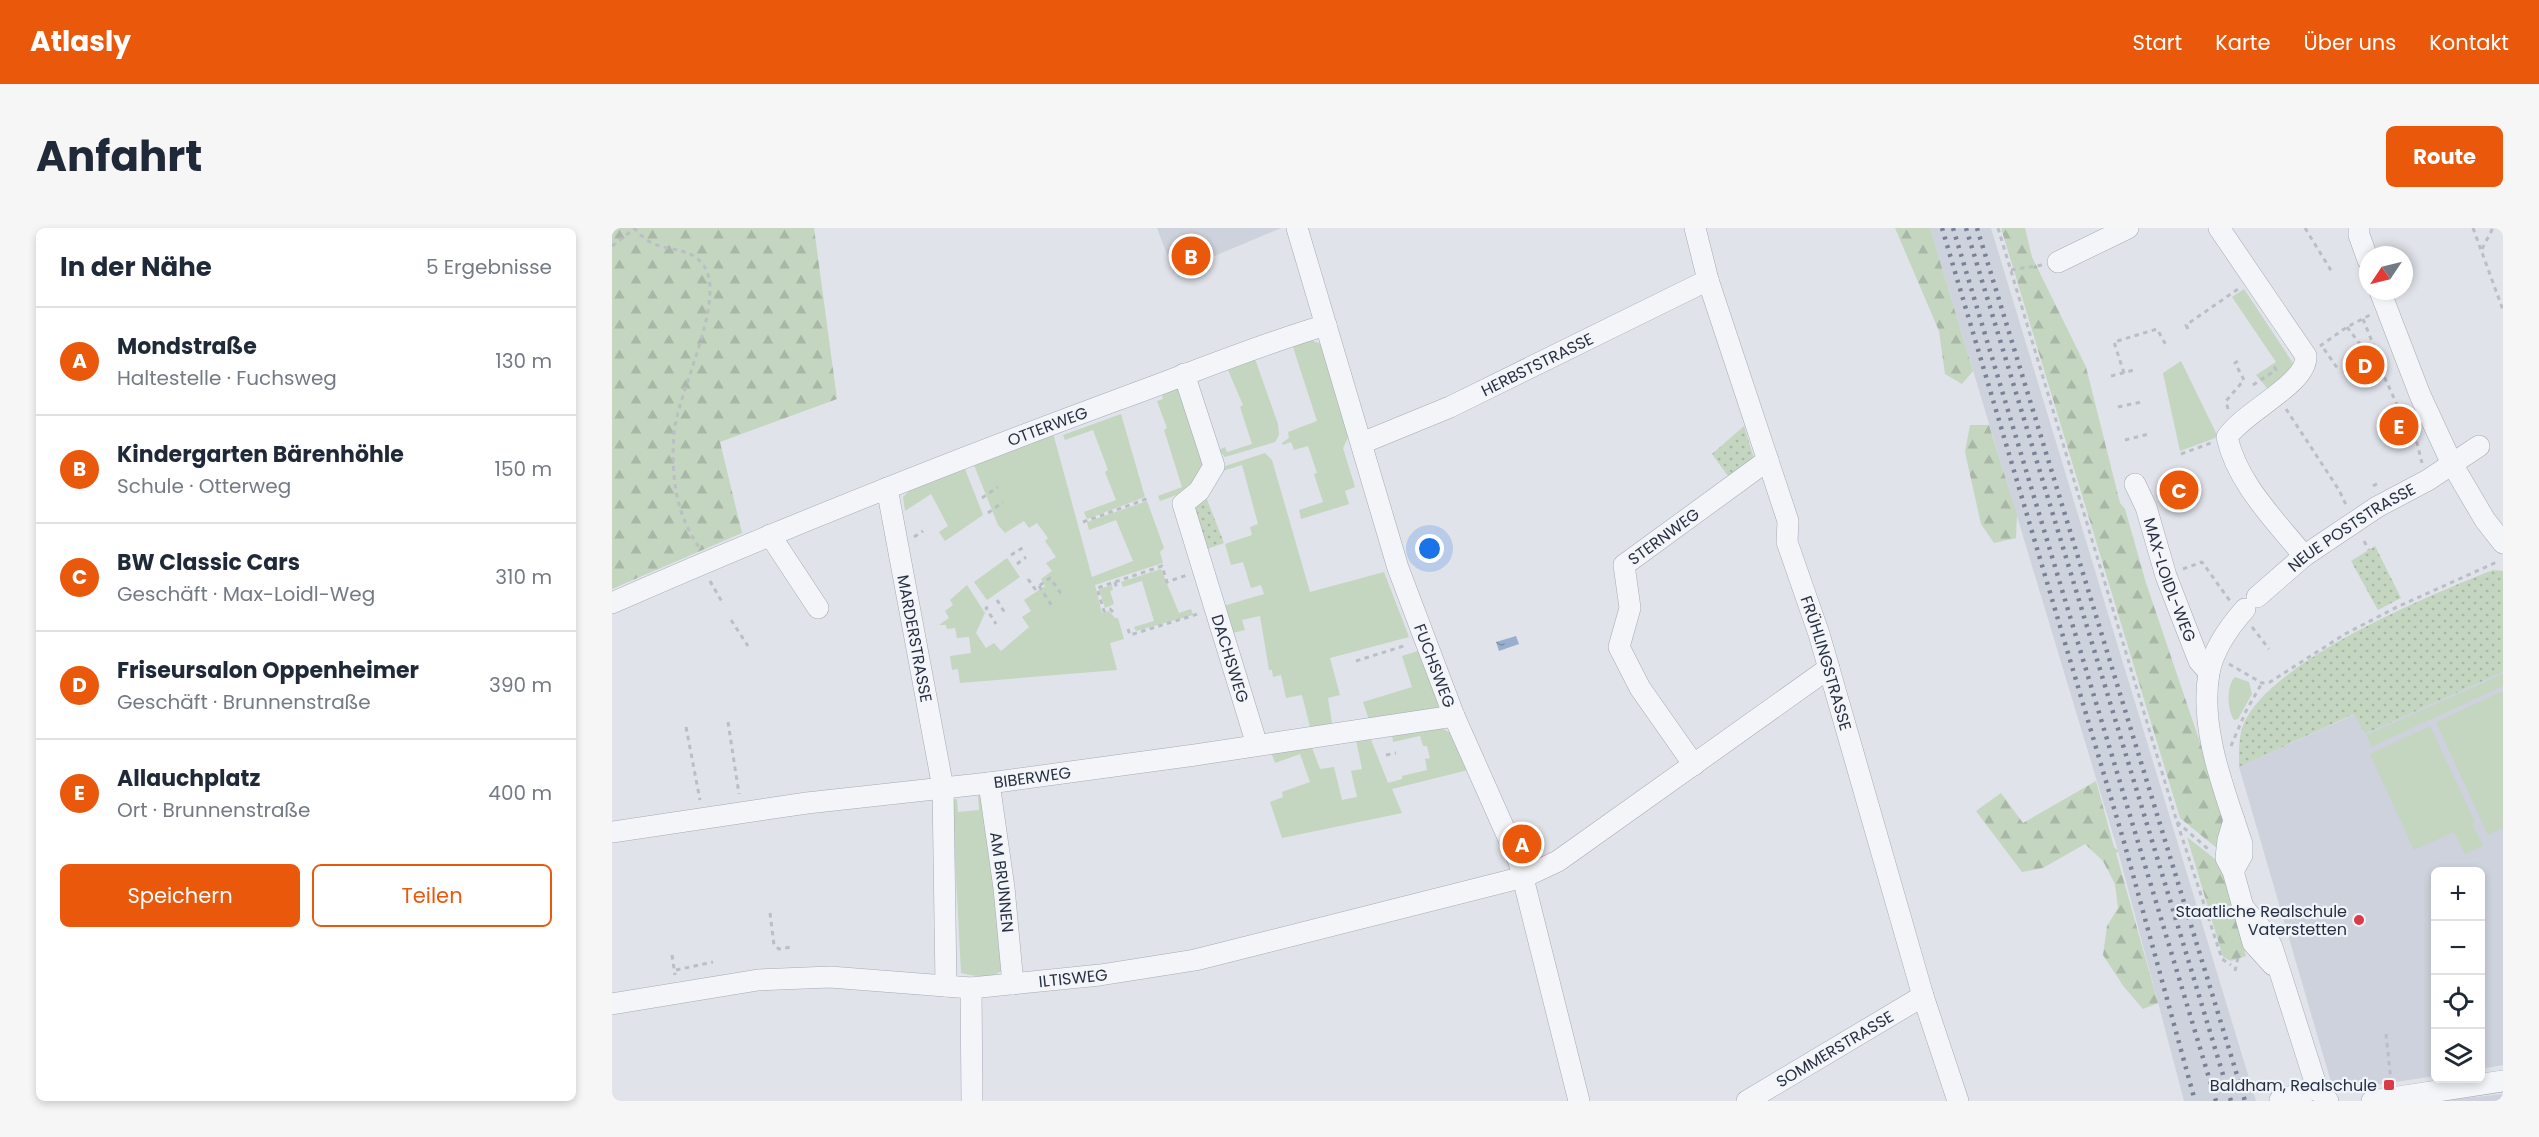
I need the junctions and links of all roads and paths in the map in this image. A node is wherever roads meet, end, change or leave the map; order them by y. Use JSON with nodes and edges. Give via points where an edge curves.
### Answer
{"nodes":[{"id":1,"x":634,"y":228,"type":"edge"},
{"id":2,"x":1297,"y":228,"type":"edge"},
{"id":3,"x":1695,"y":228,"type":"edge"},
{"id":4,"x":1998,"y":228,"type":"edge"},
{"id":5,"x":2128,"y":228,"type":"edge"},
{"id":6,"x":2219,"y":228,"type":"edge"},
{"id":7,"x":2305,"y":228,"type":"edge"},
{"id":8,"x":2359,"y":228,"type":"edge"},
{"id":9,"x":2473,"y":228,"type":"edge"},
{"id":10,"x":2493,"y":228,"type":"edge"},
{"id":11,"x":612,"y":246,"type":"edge"},
{"id":12,"x":2363,"y":246,"type":"edge"},
{"id":13,"x":2482,"y":249,"type":"junction"},
{"id":14,"x":2058,"y":262,"type":"joint"},
{"id":15,"x":2011,"y":270,"type":"junction"},
{"id":16,"x":2332,"y":273,"type":"dead end"},
{"id":17,"x":2254,"y":279,"type":"junction"},
{"id":18,"x":1708,"y":280,"type":"junction"},
{"id":19,"x":2383,"y":300,"type":"edge"},
{"id":20,"x":2503,"y":310,"type":"edge"},
{"id":21,"x":1326,"y":325,"type":"junction"},
{"id":22,"x":2347,"y":327,"type":"junction"},
{"id":23,"x":2188,"y":329,"type":"dead end"},
{"id":24,"x":2166,"y":345,"type":"dead end"},
{"id":25,"x":2313,"y":350,"type":"junction"},
{"id":26,"x":2238,"y":360,"type":"dead end"},
{"id":27,"x":2273,"y":364,"type":"dead end"},
{"id":28,"x":2377,"y":365,"type":"junction"},
{"id":29,"x":2338,"y":369,"type":"dead end"},
{"id":30,"x":2134,"y":370,"type":"dead end"},
{"id":31,"x":2124,"y":373,"type":"junction"},
{"id":32,"x":1184,"y":374,"type":"junction"},
{"id":33,"x":2111,"y":376,"type":"dead end"},
{"id":34,"x":2253,"y":385,"type":"dead end"},
{"id":35,"x":2277,"y":394,"type":"junction"},
{"id":36,"x":2141,"y":402,"type":"dead end"},
{"id":37,"x":2118,"y":407,"type":"dead end"},
{"id":38,"x":2232,"y":430,"type":"junction"},
{"id":39,"x":2149,"y":434,"type":"dead end"},
{"id":40,"x":2125,"y":440,"type":"dead end"},
{"id":41,"x":1362,"y":443,"type":"junction"},
{"id":42,"x":2479,"y":446,"type":"dead end"},
{"id":43,"x":2181,"y":454,"type":"dead end"},
{"id":44,"x":1768,"y":460,"type":"junction"},
{"id":45,"x":2452,"y":464,"type":"junction"},
{"id":46,"x":2422,"y":471,"type":"dead end"},
{"id":47,"x":2380,"y":482,"type":"dead end"},
{"id":48,"x":2135,"y":484,"type":"dead end"},
{"id":49,"x":998,"y":487,"type":"dead end"},
{"id":50,"x":887,"y":488,"type":"junction"},
{"id":51,"x":2371,"y":488,"type":"dead end"},
{"id":52,"x":982,"y":498,"type":"dead end"},
{"id":53,"x":1149,"y":498,"type":"dead end"},
{"id":54,"x":1003,"y":502,"type":"dead end"},
{"id":55,"x":988,"y":513,"type":"dead end"},
{"id":56,"x":2355,"y":521,"type":"junction"},
{"id":57,"x":1083,"y":522,"type":"dead end"},
{"id":58,"x":770,"y":535,"type":"junction"},
{"id":59,"x":2364,"y":541,"type":"dead end"},
{"id":60,"x":2503,"y":543,"type":"edge"},
{"id":61,"x":1024,"y":547,"type":"dead end"},
{"id":62,"x":2369,"y":549,"type":"dead end"},
{"id":63,"x":1011,"y":555,"type":"dead end"},
{"id":64,"x":2304,"y":556,"type":"junction"},
{"id":65,"x":1026,"y":557,"type":"dead end"},
{"id":66,"x":2503,"y":559,"type":"edge"},
{"id":67,"x":710,"y":560,"type":"junction"},
{"id":68,"x":1017,"y":564,"type":"dead end"},
{"id":69,"x":1204,"y":570,"type":"junction"},
{"id":70,"x":2166,"y":576,"type":"junction"},
{"id":71,"x":1028,"y":579,"type":"dead end"},
{"id":72,"x":1115,"y":582,"type":"junction"},
{"id":73,"x":1039,"y":586,"type":"junction"},
{"id":74,"x":1117,"y":589,"type":"dead end"},
{"id":75,"x":1062,"y":595,"type":"dead end"},
{"id":76,"x":997,"y":600,"type":"dead end"},
{"id":77,"x":722,"y":602,"type":"dead end"},
{"id":78,"x":612,"y":603,"type":"edge"},
{"id":79,"x":1052,"y":606,"type":"dead end"},
{"id":80,"x":988,"y":607,"type":"dead end"},
{"id":81,"x":818,"y":608,"type":"dead end"},
{"id":82,"x":1197,"y":609,"type":"dead end"},
{"id":83,"x":2247,"y":609,"type":"junction"},
{"id":84,"x":1113,"y":612,"type":"dead end"},
{"id":85,"x":1005,"y":613,"type":"dead end"},
{"id":86,"x":731,"y":620,"type":"dead end"},
{"id":87,"x":996,"y":624,"type":"dead end"},
{"id":88,"x":1128,"y":629,"type":"dead end"},
{"id":89,"x":1423,"y":639,"type":"junction"},
{"id":90,"x":748,"y":646,"type":"dead end"},
{"id":91,"x":2269,"y":649,"type":"dead end"},
{"id":92,"x":1356,"y":661,"type":"dead end"},
{"id":93,"x":1829,"y":669,"type":"junction"},
{"id":94,"x":2209,"y":672,"type":"junction"},
{"id":95,"x":2243,"y":675,"type":"dead end"},
{"id":96,"x":2262,"y":683,"type":"junction"},
{"id":97,"x":1454,"y":716,"type":"junction"},
{"id":98,"x":728,"y":722,"type":"dead end"},
{"id":99,"x":686,"y":727,"type":"dead end"},
{"id":100,"x":1257,"y":745,"type":"junction"},
{"id":101,"x":2229,"y":750,"type":"dead end"},
{"id":102,"x":1396,"y":753,"type":"dead end"},
{"id":103,"x":1386,"y":755,"type":"dead end"},
{"id":104,"x":1694,"y":765,"type":"junction"},
{"id":105,"x":989,"y":783,"type":"junction"},
{"id":106,"x":943,"y":788,"type":"junction"},
{"id":107,"x":741,"y":804,"type":"dead end"},
{"id":108,"x":703,"y":817,"type":"junction"},
{"id":109,"x":2177,"y":822,"type":"junction"},
{"id":110,"x":612,"y":832,"type":"edge"},
{"id":111,"x":2229,"y":864,"type":"junction"},
{"id":112,"x":1524,"y":877,"type":"junction"},
{"id":113,"x":770,"y":913,"type":"dead end"},
{"id":114,"x":791,"y":947,"type":"dead end"},
{"id":115,"x":713,"y":962,"type":"dead end"},
{"id":116,"x":2230,"y":965,"type":"dead end"},
{"id":117,"x":676,"y":970,"type":"dead end"},
{"id":118,"x":1013,"y":984,"type":"junction"},
{"id":119,"x":946,"y":986,"type":"junction"},
{"id":120,"x":971,"y":988,"type":"junction"},
{"id":121,"x":1923,"y":996,"type":"junction"},
{"id":122,"x":612,"y":1004,"type":"edge"},
{"id":123,"x":2386,"y":1034,"type":"dead end"},
{"id":124,"x":2503,"y":1080,"type":"edge"},
{"id":125,"x":2392,"y":1086,"type":"dead end"},
{"id":126,"x":2322,"y":1094,"type":"edge"},
{"id":127,"x":2280,"y":1100,"type":"edge"},
{"id":128,"x":972,"y":1101,"type":"edge"},
{"id":129,"x":1579,"y":1101,"type":"edge"},
{"id":130,"x":1747,"y":1101,"type":"edge"},
{"id":131,"x":1958,"y":1101,"type":"edge"},
{"id":132,"x":2372,"y":1101,"type":"edge"}],
"edges":[{"from":1,"to":11,"type":"path"},
{"from":1,"to":67,"type":"path","via":[[651,243],[695,254],[712,285],[674,432],[675,492],[682,521]]},
{"from":2,"to":21,"type":"street","name":"FUCHSWEG"},
{"from":3,"to":18,"type":"street","name":"FRÜHLINGSTRASSE"},
{"from":4,"to":15,"type":"path"},
{"from":5,"to":14,"type":"street"},
{"from":6,"to":17,"type":"street"},
{"from":7,"to":16,"type":"path"},
{"from":8,"to":12,"type":"street"},
{"from":9,"to":13,"type":"path"},
{"from":10,"to":13,"type":"path"},
{"from":13,"to":20,"type":"path"},
{"from":14,"to":15,"type":"path"},
{"from":15,"to":109,"type":"path"},
{"from":17,"to":23,"type":"path","via":[[2186,325]]},
{"from":17,"to":25,"type":"street"},
{"from":18,"to":41,"type":"street","name":"HERBSTSTRASSE","via":[[1450,407]]},
{"from":18,"to":44,"type":"street","name":"FRÜHLINGSTRASSE"},
{"from":19,"to":45,"type":"street"},
{"from":21,"to":32,"type":"street","name":"OTTERWEG"},
{"from":21,"to":41,"type":"street","name":"FUCHSWEG"},
{"from":22,"to":25,"type":"path"},
{"from":22,"to":28,"type":"path"},
{"from":22,"to":28,"type":"path","via":[[2363,318]]},
{"from":24,"to":31,"type":"path","via":[[2157,329],[2114,342]]},
{"from":25,"to":29,"type":"path"},
{"from":25,"to":35,"type":"street","via":[[2299,377]]},
{"from":26,"to":38,"type":"path","via":[[2235,363],[2244,380],[2226,404]]},
{"from":27,"to":34,"type":"path","via":[[2276,370]]},
{"from":28,"to":46,"type":"path","via":[[2415,435]]},
{"from":30,"to":31,"type":"path"},
{"from":31,"to":33,"type":"path"},
{"from":32,"to":50,"type":"street","name":"OTTERWEG"},
{"from":32,"to":69,"type":"street","name":"DACHSWEG","via":[[1214,466],[1199,490],[1184,504]]},
{"from":35,"to":38,"type":"street"},
{"from":35,"to":56,"type":"path"},
{"from":36,"to":37,"type":"path"},
{"from":38,"to":43,"type":"path"},
{"from":38,"to":64,"type":"street","via":[[2230,451],[2240,473]]},
{"from":39,"to":40,"type":"path"},
{"from":41,"to":89,"type":"street","name":"FUCHSWEG"},
{"from":42,"to":45,"type":"street","name":"NEUE POSTSTRASSE"},
{"from":44,"to":93,"type":"street","name":"FRÜHLINGSTRASSE","via":[[1788,521],[1787,542]]},
{"from":44,"to":104,"type":"street","name":"STERNWEG","via":[[1624,565],[1630,608],[1619,647],[1640,688]]},
{"from":45,"to":56,"type":"street","name":"NEUE POSTSTRASSE"},
{"from":45,"to":60,"type":"street"},
{"from":47,"to":51,"type":"path"},
{"from":48,"to":70,"type":"street","name":"MAX-LOIDL-WEG","via":[[2146,507]]},
{"from":49,"to":52,"type":"path"},
{"from":50,"to":58,"type":"street","name":"OTTERWEG"},
{"from":50,"to":106,"type":"street","name":"MARDERSTRASSE"},
{"from":53,"to":57,"type":"path"},
{"from":54,"to":55,"type":"path"},
{"from":56,"to":64,"type":"street","name":"NEUE POSTSTRASSE"},
{"from":58,"to":67,"type":"street","name":"OTTERWEG"},
{"from":58,"to":81,"type":"street"},
{"from":59,"to":62,"type":"path"},
{"from":61,"to":63,"type":"path"},
{"from":64,"to":83,"type":"street","name":"NEUE POSTSTRASSE"},
{"from":65,"to":68,"type":"path"},
{"from":66,"to":96,"type":"path","via":[[2397,607],[2345,634],[2270,682]]},
{"from":67,"to":77,"type":"path","via":[[711,586]]},
{"from":67,"to":78,"type":"street","name":"OTTERWEG"},
{"from":69,"to":72,"type":"path","via":[[1167,582],[1162,566]]},
{"from":69,"to":100,"type":"street","name":"DACHSWEG"},
{"from":70,"to":83,"type":"path","via":[[2202,562],[2226,598]]},
{"from":70,"to":94,"type":"street","name":"MAX-LOIDL-WEG","via":[[2199,662]]},
{"from":71,"to":73,"type":"path","via":[[1035,589]]},
{"from":72,"to":74,"type":"path"},
{"from":72,"to":84,"type":"path","via":[[1097,588],[1104,611]]},
{"from":73,"to":75,"type":"path","via":[[1050,578]]},
{"from":73,"to":79,"type":"path"},
{"from":76,"to":85,"type":"path"},
{"from":80,"to":87,"type":"path"},
{"from":82,"to":88,"type":"path","via":[[1199,615],[1142,632],[1130,635]]},
{"from":83,"to":91,"type":"path"},
{"from":83,"to":94,"type":"street","name":"NEUE POSTSTRASSE","via":[[2228,630]]},
{"from":86,"to":90,"type":"path"},
{"from":89,"to":92,"type":"path"},
{"from":89,"to":97,"type":"street","name":"FUCHSWEG"},
{"from":93,"to":104,"type":"street","name":"ILTISWEG"},
{"from":93,"to":121,"type":"street","name":"FRÜHLINGSTRASSE"},
{"from":94,"to":111,"type":"street","name":"NEUE POSTSTRASSE","via":[[2208,718],[2234,820],[2228,840]]},
{"from":95,"to":96,"type":"path"},
{"from":96,"to":101,"type":"path"},
{"from":97,"to":100,"type":"street","name":"BIBERWEG"},
{"from":97,"to":112,"type":"street","name":"FUCHSWEG","via":[[1514,846]]},
{"from":98,"to":107,"type":"path"},
{"from":99,"to":108,"type":"path"},
{"from":100,"to":105,"type":"street","name":"BIBERWEG"},
{"from":102,"to":103,"type":"path"},
{"from":104,"to":112,"type":"street","name":"ILTISWEG","via":[[1558,861]]},
{"from":105,"to":106,"type":"street","name":"BIBERWEG"},
{"from":105,"to":118,"type":"street","name":"AM BRUNNEN"},
{"from":106,"to":108,"type":"street","name":"BIBERWEG"},
{"from":106,"to":119,"type":"street"},
{"from":108,"to":110,"type":"street","name":"BIBERWEG"},
{"from":109,"to":111,"type":"path"},
{"from":109,"to":116,"type":"path","via":[[2222,959]]},
{"from":111,"to":126,"type":"street","name":"NEUE POSTSTRASSE","via":[[2243,907],[2265,933]]},
{"from":112,"to":118,"type":"street","name":"ILTISWEG","via":[[1195,960]]},
{"from":112,"to":129,"type":"street","name":"FUCHSWEG"},
{"from":113,"to":114,"type":"path","via":[[774,945]]},
{"from":115,"to":117,"type":"path"},
{"from":118,"to":120,"type":"street","name":"ILTISWEG"},
{"from":119,"to":120,"type":"street","name":"ILTISWEG"},
{"from":119,"to":122,"type":"street","name":"ILTISWEG","via":[[830,977],[758,980]]},
{"from":120,"to":128,"type":"street"},
{"from":121,"to":130,"type":"street","name":"SOMMERSTRASSE"},
{"from":121,"to":131,"type":"street","name":"FRÜHLINGSTRASSE"},
{"from":123,"to":125,"type":"path"},
{"from":124,"to":132,"type":"street"},
{"from":126,"to":127,"type":"street"}]}
